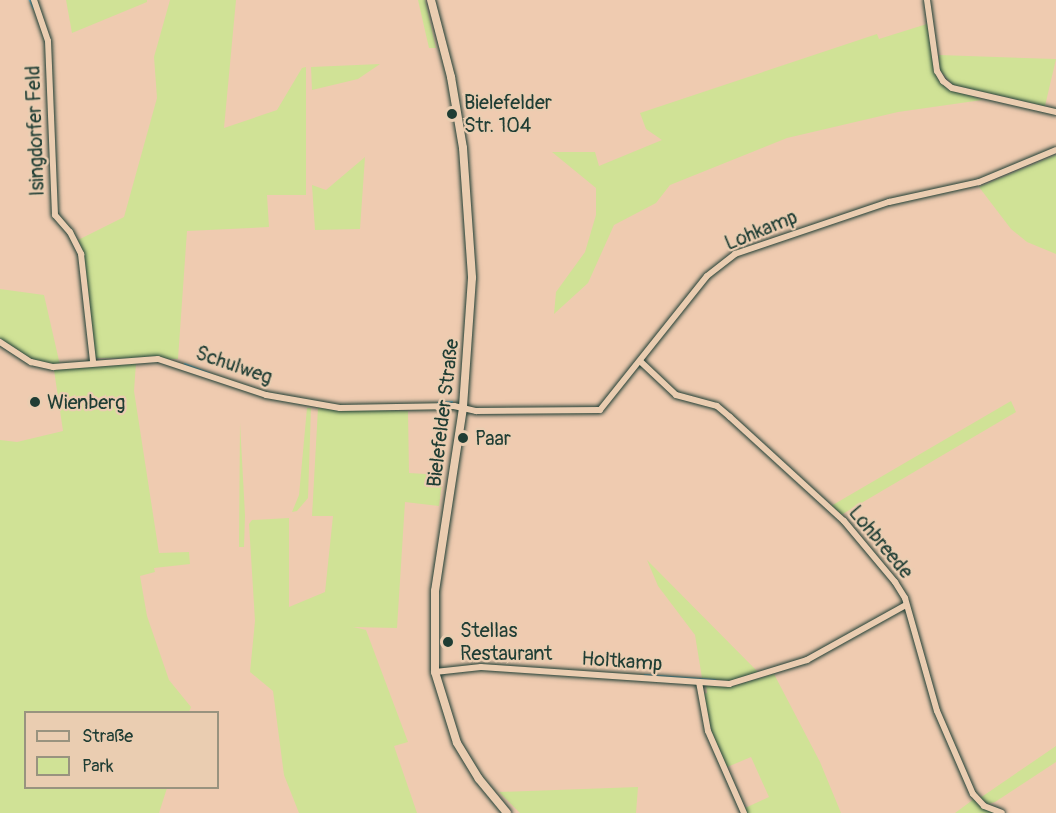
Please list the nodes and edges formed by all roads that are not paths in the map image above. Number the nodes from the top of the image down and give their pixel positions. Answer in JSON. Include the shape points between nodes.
{"nodes":[{"id":1,"x":34,"y":0,"type":"edge"},
{"id":2,"x":431,"y":0,"type":"edge"},
{"id":3,"x":927,"y":0,"type":"edge"},
{"id":4,"x":1056,"y":112,"type":"edge"},
{"id":5,"x":1056,"y":150,"type":"edge"},
{"id":6,"x":0,"y":342,"type":"edge"},
{"id":7,"x":93,"y":361,"type":"junction"},
{"id":8,"x":641,"y":362,"type":"junction"},
{"id":9,"x":463,"y":408,"type":"junction"},
{"id":10,"x":906,"y":605,"type":"junction"},
{"id":11,"x":435,"y":672,"type":"junction"},
{"id":12,"x":699,"y":682,"type":"junction"},
{"id":13,"x":507,"y":813,"type":"edge"},
{"id":14,"x":744,"y":813,"type":"edge"},
{"id":15,"x":1002,"y":813,"type":"edge"}],
"edges":[{"from":1,"to":7,"type":"street","name":"Isingdorfer Feld","via":[[48,41],[55,214],[81,254]]},
{"from":2,"to":9,"type":"main road","name":"Bielefelder Straße","via":[[454,95],[468,201],[471,289]]},
{"from":3,"to":4,"type":"street","via":[[937,71],[943,81],[952,88]]},
{"from":5,"to":8,"type":"street","name":"Lohkamp","via":[[979,182],[889,202],[735,255],[707,276]]},
{"from":6,"to":7,"type":"street","name":"Schulweg","via":[[43,365],[64,368]]},
{"from":7,"to":9,"type":"street","name":"Schulweg","via":[[158,359],[266,395],[340,408]]},
{"from":8,"to":9,"type":"street","name":"Lohkamp","via":[[600,410]]},
{"from":8,"to":10,"type":"street","name":"Lohbreede","via":[[676,395],[717,406],[835,513],[896,582]]},
{"from":9,"to":11,"type":"main road","name":"Bielefelder Straße","via":[[435,591]]},
{"from":10,"to":12,"type":"street","name":"Holtkamp","via":[[796,664],[729,684]]},
{"from":10,"to":15,"type":"street","name":"Lohbreede","via":[[937,711],[973,794],[984,806]]},
{"from":11,"to":12,"type":"street","name":"Holtkamp","via":[[481,667]]},
{"from":11,"to":13,"type":"main road","name":"Bielefelder Straße","via":[[457,743]]},
{"from":12,"to":14,"type":"street","via":[[708,731]]}]}
